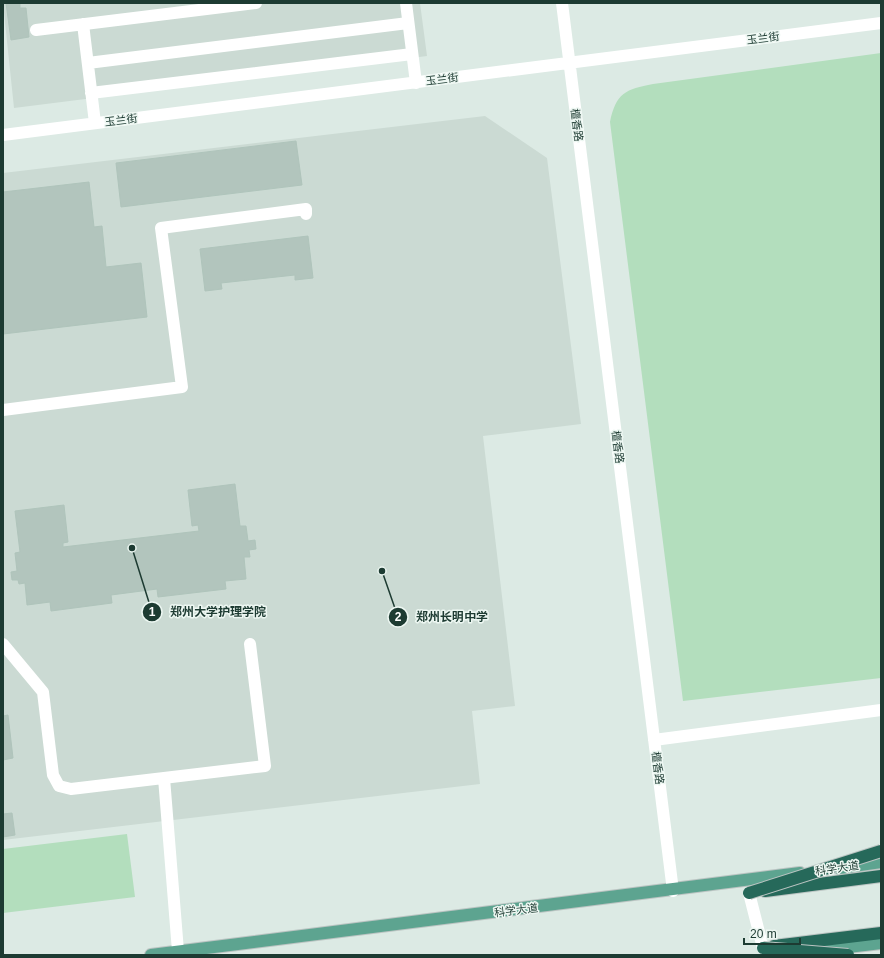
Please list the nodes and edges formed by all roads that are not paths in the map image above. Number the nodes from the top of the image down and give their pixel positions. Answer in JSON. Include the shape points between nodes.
{"nodes":[{"id":1,"x":256,"y":3,"type":"edge"},
{"id":2,"x":406,"y":3,"type":"edge"},
{"id":3,"x":562,"y":3,"type":"edge"},
{"id":4,"x":408,"y":23,"type":"junction"},
{"id":5,"x":881,"y":23,"type":"edge"},
{"id":6,"x":83,"y":24,"type":"junction"},
{"id":7,"x":36,"y":30,"type":"dead end"},
{"id":8,"x":412,"y":54,"type":"junction"},
{"id":9,"x":88,"y":63,"type":"junction"},
{"id":10,"x":570,"y":63,"type":"junction"},
{"id":11,"x":416,"y":83,"type":"junction"},
{"id":12,"x":91,"y":93,"type":"junction"},
{"id":13,"x":95,"y":123,"type":"junction"},
{"id":14,"x":3,"y":135,"type":"edge"},
{"id":15,"x":306,"y":214,"type":"dead end"},
{"id":16,"x":3,"y":410,"type":"edge"},
{"id":17,"x":3,"y":644,"type":"edge"},
{"id":18,"x":250,"y":644,"type":"dead end"},
{"id":19,"x":881,"y":710,"type":"edge"},
{"id":20,"x":654,"y":740,"type":"junction"},
{"id":21,"x":164,"y":778,"type":"junction"},
{"id":22,"x":881,"y":851,"type":"edge"},
{"id":23,"x":881,"y":862,"type":"edge"},
{"id":24,"x":881,"y":876,"type":"edge"},
{"id":25,"x":673,"y":891,"type":"junction"},
{"id":26,"x":749,"y":893,"type":"junction"},
{"id":27,"x":881,"y":932,"type":"edge"},
{"id":28,"x":881,"y":943,"type":"edge"},
{"id":29,"x":763,"y":948,"type":"junction"},
{"id":30,"x":178,"y":951,"type":"junction"},
{"id":31,"x":151,"y":955,"type":"edge"},
{"id":32,"x":780,"y":955,"type":"edge"},
{"id":33,"x":848,"y":955,"type":"edge"}],
"edges":[{"from":1,"to":6,"type":"street"},
{"from":2,"to":4,"type":"street"},
{"from":3,"to":10,"type":"street","name":"檀香路"},
{"from":4,"to":8,"type":"street"},
{"from":4,"to":9,"type":"street"},
{"from":5,"to":10,"type":"street","name":"玉兰街"},
{"from":6,"to":7,"type":"street"},
{"from":6,"to":9,"type":"street"},
{"from":8,"to":11,"type":"street"},
{"from":8,"to":12,"type":"street"},
{"from":9,"to":12,"type":"street"},
{"from":10,"to":11,"type":"street","name":"玉兰街"},
{"from":10,"to":20,"type":"street","name":"檀香路"},
{"from":11,"to":13,"type":"street","name":"玉兰街"},
{"from":12,"to":13,"type":"street"},
{"from":13,"to":14,"type":"street","name":"玉兰街"},
{"from":15,"to":16,"type":"street","via":[[306,209],[161,228],[182,387]]},
{"from":17,"to":21,"type":"street","via":[[43,692],[53,774],[59,786],[71,789]]},
{"from":18,"to":21,"type":"street","via":[[265,766]]},
{"from":19,"to":20,"type":"street"},
{"from":20,"to":25,"type":"street","name":"檀香路"},
{"from":21,"to":30,"type":"street"},
{"from":22,"to":26,"type":"highway","bridge":true},
{"from":23,"to":25,"type":"main road","name":"科学大道"},
{"from":24,"to":26,"type":"highway","bridge":true},
{"from":25,"to":30,"type":"main road","name":"科学大道"},
{"from":26,"to":29,"type":"street"},
{"from":27,"to":29,"type":"highway","bridge":true},
{"from":28,"to":32,"type":"main road"},
{"from":29,"to":33,"type":"highway","bridge":true},
{"from":30,"to":31,"type":"main road","name":"科学大道"}]}
